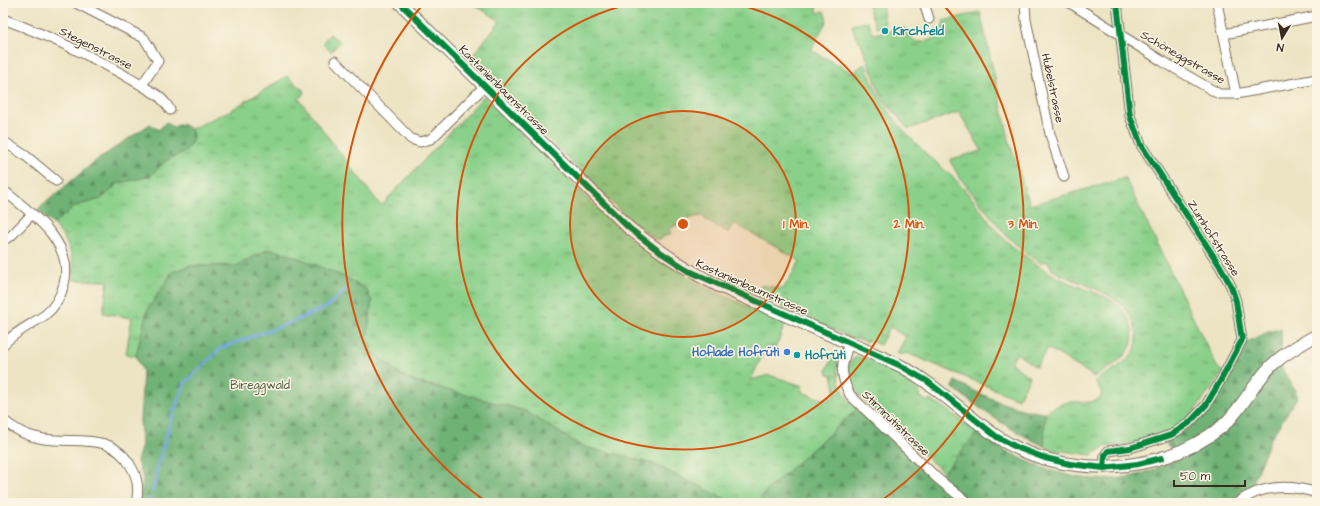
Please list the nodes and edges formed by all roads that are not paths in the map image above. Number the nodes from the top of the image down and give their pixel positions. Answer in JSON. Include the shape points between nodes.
{"nodes":[{"id":1,"x":76,"y":3,"type":"edge"},
{"id":2,"x":400,"y":3,"type":"edge"},
{"id":3,"x":924,"y":3,"type":"edge"},
{"id":4,"x":1025,"y":3,"type":"edge"},
{"id":5,"x":1070,"y":3,"type":"edge"},
{"id":6,"x":1117,"y":3,"type":"edge"},
{"id":7,"x":1217,"y":3,"type":"edge"},
{"id":8,"x":1317,"y":16,"type":"edge"},
{"id":9,"x":3,"y":19,"type":"edge"},
{"id":10,"x":929,"y":19,"type":"dead end"},
{"id":11,"x":1224,"y":34,"type":"junction"},
{"id":12,"x":1122,"y":36,"type":"junction"},
{"id":13,"x":335,"y":61,"type":"dead end"},
{"id":14,"x":1317,"y":79,"type":"edge"},
{"id":15,"x":142,"y":85,"type":"junction"},
{"id":16,"x":485,"y":86,"type":"junction"},
{"id":17,"x":1236,"y":94,"type":"junction"},
{"id":18,"x":170,"y":110,"type":"dead end"},
{"id":19,"x":3,"y":141,"type":"edge"},
{"id":20,"x":1064,"y":177,"type":"dead end"},
{"id":21,"x":56,"y":181,"type":"dead end"},
{"id":22,"x":3,"y":190,"type":"edge"},
{"id":23,"x":32,"y":214,"type":"junction"},
{"id":24,"x":3,"y":240,"type":"edge"},
{"id":25,"x":1317,"y":335,"type":"edge"},
{"id":26,"x":850,"y":343,"type":"junction"},
{"id":27,"x":3,"y":345,"type":"edge"},
{"id":28,"x":3,"y":420,"type":"edge"},
{"id":29,"x":1104,"y":468,"type":"junction"},
{"id":30,"x":1317,"y":493,"type":"edge"},
{"id":31,"x":136,"y":503,"type":"edge"},
{"id":32,"x":968,"y":503,"type":"edge"},
{"id":33,"x":1237,"y":503,"type":"edge"}],
"edges":[{"from":1,"to":15,"type":"street","via":[[144,38],[158,61]]},
{"from":2,"to":16,"type":"street","name":"Kastanienbaumstrasse"},
{"from":3,"to":10,"type":"street"},
{"from":4,"to":20,"type":"street","name":"Hubelstrasse","via":[[1026,20],[1050,134]]},
{"from":5,"to":12,"type":"street","name":"Schöneggstrasse"},
{"from":6,"to":12,"type":"street","name":"Zumhofstrasse"},
{"from":7,"to":11,"type":"street"},
{"from":8,"to":11,"type":"street"},
{"from":9,"to":15,"type":"street","name":"Stegenstrasse","via":[[96,59]]},
{"from":11,"to":17,"type":"street"},
{"from":12,"to":17,"type":"street","name":"Schöneggstrasse","via":[[1213,92]]},
{"from":12,"to":29,"type":"street","name":"Zumhofstrasse","via":[[1132,123],[1141,145],[1231,286],[1242,340],[1206,405],[1189,423],[1171,435],[1152,442],[1108,451],[1104,455]]},
{"from":13,"to":16,"type":"street","via":[[411,139],[420,142],[431,139]]},
{"from":14,"to":17,"type":"street","name":"Schöneggstrasse"},
{"from":15,"to":18,"type":"street","name":"Stegenstrasse","via":[[159,96]]},
{"from":16,"to":26,"type":"street","name":"Kastanienbaumstrasse","via":[[629,228],[660,252],[717,285]]},
{"from":19,"to":21,"type":"street"},
{"from":22,"to":23,"type":"street"},
{"from":23,"to":24,"type":"street","via":[[11,236]]},
{"from":23,"to":27,"type":"street","via":[[49,231],[63,252],[65,280],[57,301],[45,314]]},
{"from":25,"to":29,"type":"street","name":"Kastanienbaumstrasse","via":[[1272,365],[1222,426],[1205,440],[1162,458]]},
{"from":26,"to":29,"type":"street","name":"Kastanienbaumstrasse","via":[[916,374],[997,437],[1018,448],[1070,464]]},
{"from":26,"to":32,"type":"street","name":"Stirnrütistrasse","via":[[842,360],[841,370],[850,395],[938,479]]},
{"from":28,"to":31,"type":"street","via":[[19,432],[44,440],[102,442],[116,449],[128,460],[134,472],[138,486]]},
{"from":30,"to":33,"type":"street","via":[[1278,487],[1251,495]]}]}
